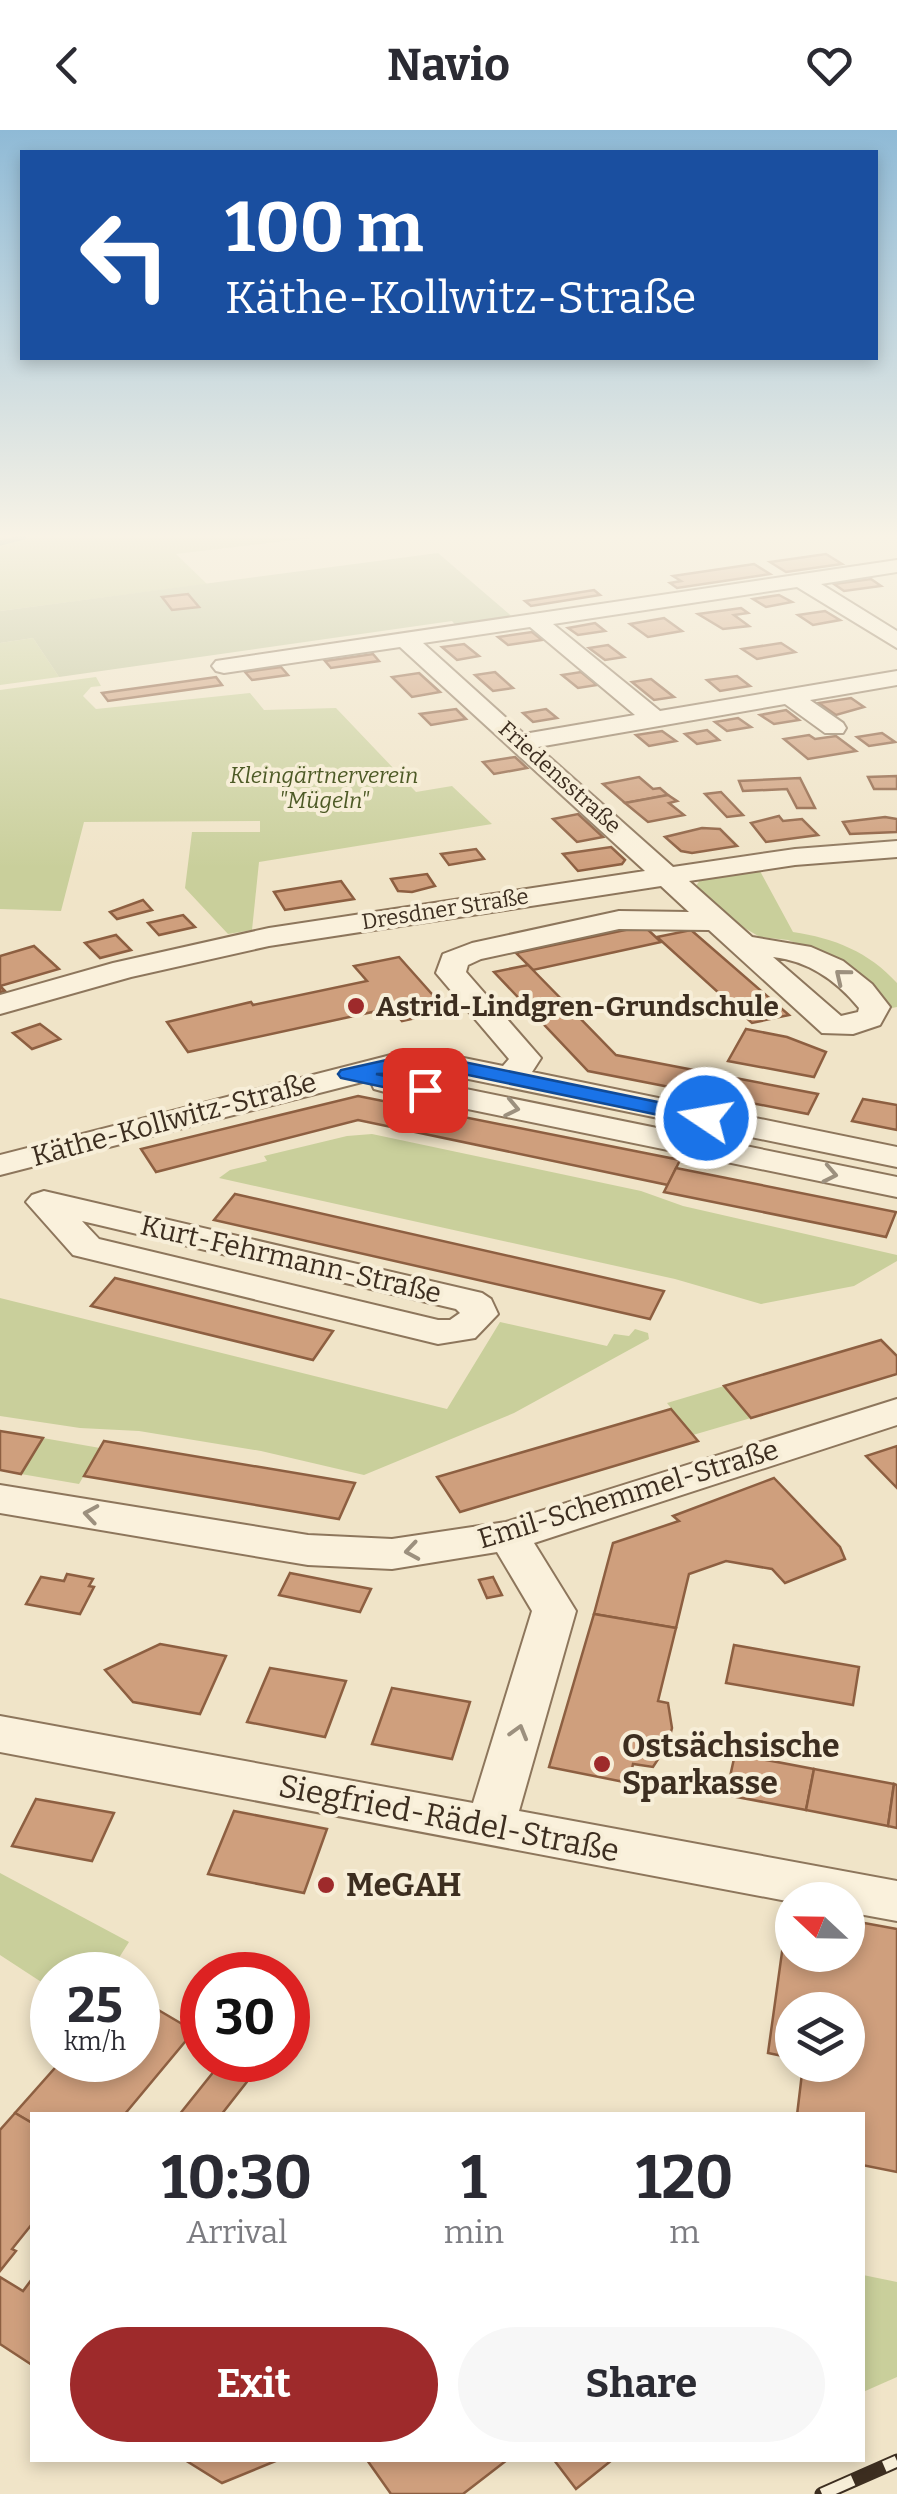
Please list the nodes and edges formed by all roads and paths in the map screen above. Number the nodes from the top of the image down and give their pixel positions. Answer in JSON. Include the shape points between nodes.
{"nodes":[{"id":1,"x":355,"y":647,"type":"edge"},
{"id":2,"x":414,"y":647,"type":"edge"},
{"id":3,"x":568,"y":647,"type":"edge"},
{"id":4,"x":224,"y":666,"type":"dead end"},
{"id":5,"x":897,"y":678,"type":"edge"},
{"id":6,"x":790,"y":697,"type":"junction"},
{"id":7,"x":656,"y":720,"type":"junction"},
{"id":8,"x":834,"y":728,"type":"dead end"},
{"id":9,"x":521,"y":742,"type":"junction"},
{"id":10,"x":897,"y":849,"type":"edge"},
{"id":11,"x":668,"y":875,"type":"junction"},
{"id":12,"x":716,"y":921,"type":"junction"},
{"id":13,"x":744,"y":946,"type":"junction"},
{"id":14,"x":0,"y":1004,"type":"edge"},
{"id":15,"x":348,"y":1074,"type":"junction"},
{"id":16,"x":512,"y":1078,"type":"junction"},
{"id":17,"x":897,"y":1157,"type":"edge"},
{"id":18,"x":5,"y":1163,"type":"edge"},
{"id":19,"x":897,"y":1187,"type":"edge"},
{"id":20,"x":44,"y":1202,"type":"junction"},
{"id":21,"x":897,"y":1412,"type":"edge"},
{"id":22,"x":0,"y":1499,"type":"edge"},
{"id":23,"x":509,"y":1536,"type":"junction"},
{"id":24,"x":0,"y":1734,"type":"edge"},
{"id":25,"x":491,"y":1826,"type":"junction"},
{"id":26,"x":897,"y":1901,"type":"edge"}],
"edges":[{"from":1,"to":4,"type":"street"},
{"from":2,"to":9,"type":"street","name":"Friedensstraße"},
{"from":3,"to":7,"type":"street"},
{"from":5,"to":6,"type":"street"},
{"from":6,"to":7,"type":"street"},
{"from":6,"to":8,"type":"street"},
{"from":7,"to":9,"type":"street"},
{"from":9,"to":11,"type":"street","name":"Friedensstraße"},
{"from":10,"to":11,"type":"street","name":"Dresdner Straße"},
{"from":11,"to":12,"type":"street","name":"Friedensstraße"},
{"from":11,"to":14,"type":"street","name":"Dresdner Straße","via":[[269,937]]},
{"from":12,"to":13,"type":"street","name":"Friedensstraße"},
{"from":12,"to":16,"type":"street","via":[[619,920],[454,960],[452,973],[525,1058]]},
{"from":13,"to":13,"type":"street","name":"Friedensstraße","one_way":true,"via":[[833,1026],[862,1024],[875,1007],[816,955]]},
{"from":15,"to":16,"type":"street","name":"Käthe-Kollwitz-Straße","via":[[391,1065],[454,1066]]},
{"from":15,"to":18,"type":"street","name":"Käthe-Kollwitz-Straße"},
{"from":15,"to":19,"type":"street","name":"Käthe-Kollwitz-Straße","one_way":true},
{"from":16,"to":17,"type":"street","name":"Käthe-Kollwitz-Straße"},
{"from":18,"to":20,"type":"street","name":"Kurt-Fehrmann-Straße"},
{"from":20,"to":20,"type":"street","name":"Kurt-Fehrmann-Straße","via":[[86,1247],[438,1332],[470,1327],[479,1314],[470,1301]]},
{"from":21,"to":23,"type":"street","name":"Emil-Schemmel-Straße"},
{"from":23,"to":22,"type":"street","name":"Emil-Schemmel-Straße","one_way":true,"via":[[392,1554],[308,1550]]},
{"from":25,"to":23,"type":"street","one_way":true,"via":[[554,1610]]},
{"from":24,"to":25,"type":"street","name":"Siegfried-Rädel-Straße"},
{"from":25,"to":26,"type":"street","name":"Siegfried-Rädel-Straße"}]}
